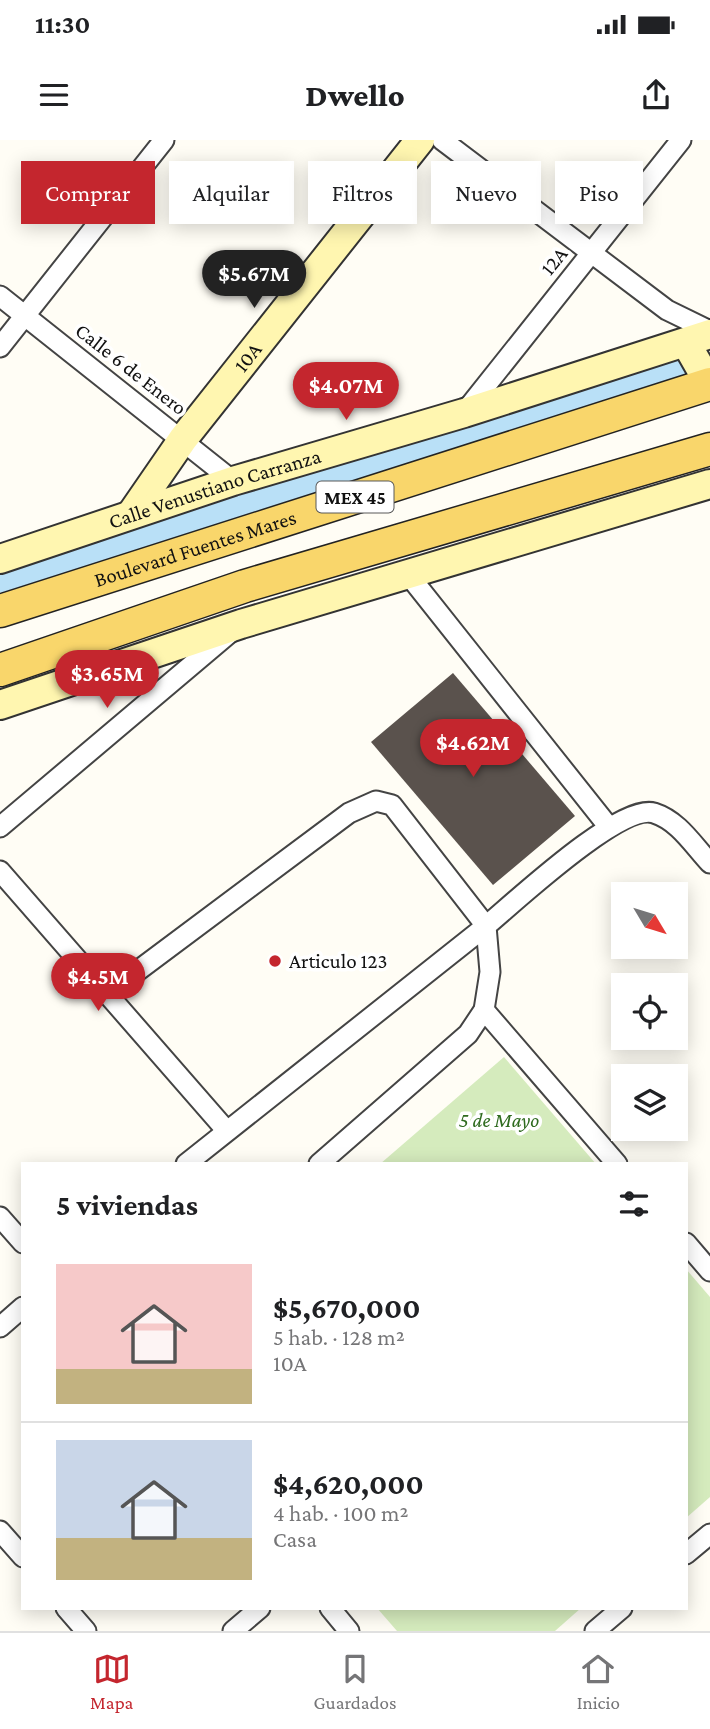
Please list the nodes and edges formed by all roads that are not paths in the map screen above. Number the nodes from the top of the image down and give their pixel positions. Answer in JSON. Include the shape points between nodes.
{"nodes":[{"id":1,"x":164,"y":140,"type":"edge"},
{"id":2,"x":420,"y":140,"type":"edge"},
{"id":3,"x":442,"y":140,"type":"edge"},
{"id":4,"x":681,"y":140,"type":"edge"},
{"id":5,"x":589,"y":253,"type":"junction"},
{"id":6,"x":0,"y":296,"type":"edge"},
{"id":7,"x":667,"y":310,"type":"junction"},
{"id":8,"x":24,"y":315,"type":"junction"},
{"id":9,"x":702,"y":336,"type":"edge"},
{"id":10,"x":0,"y":347,"type":"edge"},
{"id":11,"x":710,"y":384,"type":"edge"},
{"id":12,"x":464,"y":413,"type":"junction"},
{"id":13,"x":183,"y":439,"type":"junction"},
{"id":14,"x":710,"y":449,"type":"edge"},
{"id":15,"x":233,"y":481,"type":"junction"},
{"id":16,"x":710,"y":484,"type":"edge"},
{"id":17,"x":131,"y":513,"type":"junction"},
{"id":18,"x":0,"y":559,"type":"edge"},
{"id":19,"x":407,"y":573,"type":"junction"},
{"id":20,"x":0,"y":611,"type":"edge"},
{"id":21,"x":241,"y":624,"type":"junction"},
{"id":22,"x":0,"y":670,"type":"edge"},
{"id":23,"x":0,"y":705,"type":"edge"},
{"id":24,"x":608,"y":826,"type":"junction"},
{"id":25,"x":0,"y":827,"type":"edge"},
{"id":26,"x":710,"y":863,"type":"edge"},
{"id":27,"x":0,"y":871,"type":"edge"},
{"id":28,"x":486,"y":926,"type":"junction"},
{"id":29,"x":108,"y":993,"type":"junction"},
{"id":30,"x":484,"y":1010,"type":"junction"},
{"id":31,"x":226,"y":1129,"type":"junction"},
{"id":32,"x":188,"y":1162,"type":"edge"},
{"id":33,"x":321,"y":1162,"type":"edge"},
{"id":34,"x":615,"y":1162,"type":"edge"},
{"id":35,"x":0,"y":1217,"type":"edge"},
{"id":36,"x":21,"y":1241,"type":"edge"},
{"id":37,"x":688,"y":1245,"type":"edge"},
{"id":38,"x":710,"y":1271,"type":"edge"},
{"id":39,"x":21,"y":1309,"type":"edge"},
{"id":40,"x":0,"y":1327,"type":"edge"},
{"id":41,"x":0,"y":1531,"type":"edge"},
{"id":42,"x":710,"y":1534,"type":"edge"},
{"id":43,"x":688,"y":1552,"type":"edge"},
{"id":44,"x":21,"y":1556,"type":"edge"},
{"id":45,"x":68,"y":1610,"type":"edge"},
{"id":46,"x":258,"y":1610,"type":"edge"},
{"id":47,"x":332,"y":1610,"type":"edge"},
{"id":48,"x":620,"y":1610,"type":"edge"},
{"id":49,"x":86,"y":1631,"type":"edge"},
{"id":50,"x":233,"y":1631,"type":"edge"},
{"id":51,"x":349,"y":1631,"type":"edge"},
{"id":52,"x":595,"y":1631,"type":"edge"}],
"edges":[{"from":1,"to":8,"type":"street"},
{"from":2,"to":13,"type":"street","name":"10A"},
{"from":3,"to":5,"type":"street"},
{"from":4,"to":5,"type":"street","name":"12A"},
{"from":5,"to":7,"type":"street"},
{"from":5,"to":12,"type":"street","name":"12A"},
{"from":6,"to":8,"type":"street","name":"Calle 6 de Enero"},
{"from":7,"to":9,"type":"street"},
{"from":7,"to":9,"type":"street"},
{"from":8,"to":10,"type":"street"},
{"from":8,"to":13,"type":"street","name":"Calle 6 de Enero"},
{"from":9,"to":11,"type":"street"},
{"from":9,"to":12,"type":"street","name":"Calle Venustiano Carranza"},
{"from":11,"to":20,"type":"main road","name":"Boulevard Fuentes Mares","number":"MEX 45"},
{"from":12,"to":15,"type":"street","name":"Calle Venustiano Carranza"},
{"from":13,"to":15,"type":"street","name":"Calle 6 de Enero"},
{"from":13,"to":17,"type":"street","name":"10A"},
{"from":14,"to":22,"type":"main road","number":"MEX 45","via":[[257,582]]},
{"from":15,"to":17,"type":"street","name":"Calle Venustiano Carranza"},
{"from":16,"to":19,"type":"street"},
{"from":17,"to":18,"type":"street","name":"Calle Venustiano Carranza"},
{"from":19,"to":21,"type":"street"},
{"from":19,"to":24,"type":"street"},
{"from":21,"to":23,"type":"street"},
{"from":21,"to":25,"type":"street"},
{"from":24,"to":26,"type":"street","via":[[642,811],[657,814],[678,826]]},
{"from":24,"to":28,"type":"street"},
{"from":27,"to":29,"type":"street"},
{"from":28,"to":29,"type":"street","via":[[392,805],[376,801],[349,813]]},
{"from":28,"to":30,"type":"street","via":[[490,972]]},
{"from":28,"to":31,"type":"street"},
{"from":29,"to":31,"type":"street"},
{"from":30,"to":33,"type":"street","via":[[468,1034]]},
{"from":30,"to":34,"type":"street"},
{"from":31,"to":32,"type":"street"},
{"from":35,"to":36,"type":"street"},
{"from":37,"to":38,"type":"street"},
{"from":39,"to":40,"type":"street"},
{"from":41,"to":44,"type":"street"},
{"from":42,"to":43,"type":"street"},
{"from":45,"to":49,"type":"street"},
{"from":46,"to":50,"type":"street"},
{"from":47,"to":51,"type":"street"},
{"from":48,"to":52,"type":"street"}]}
